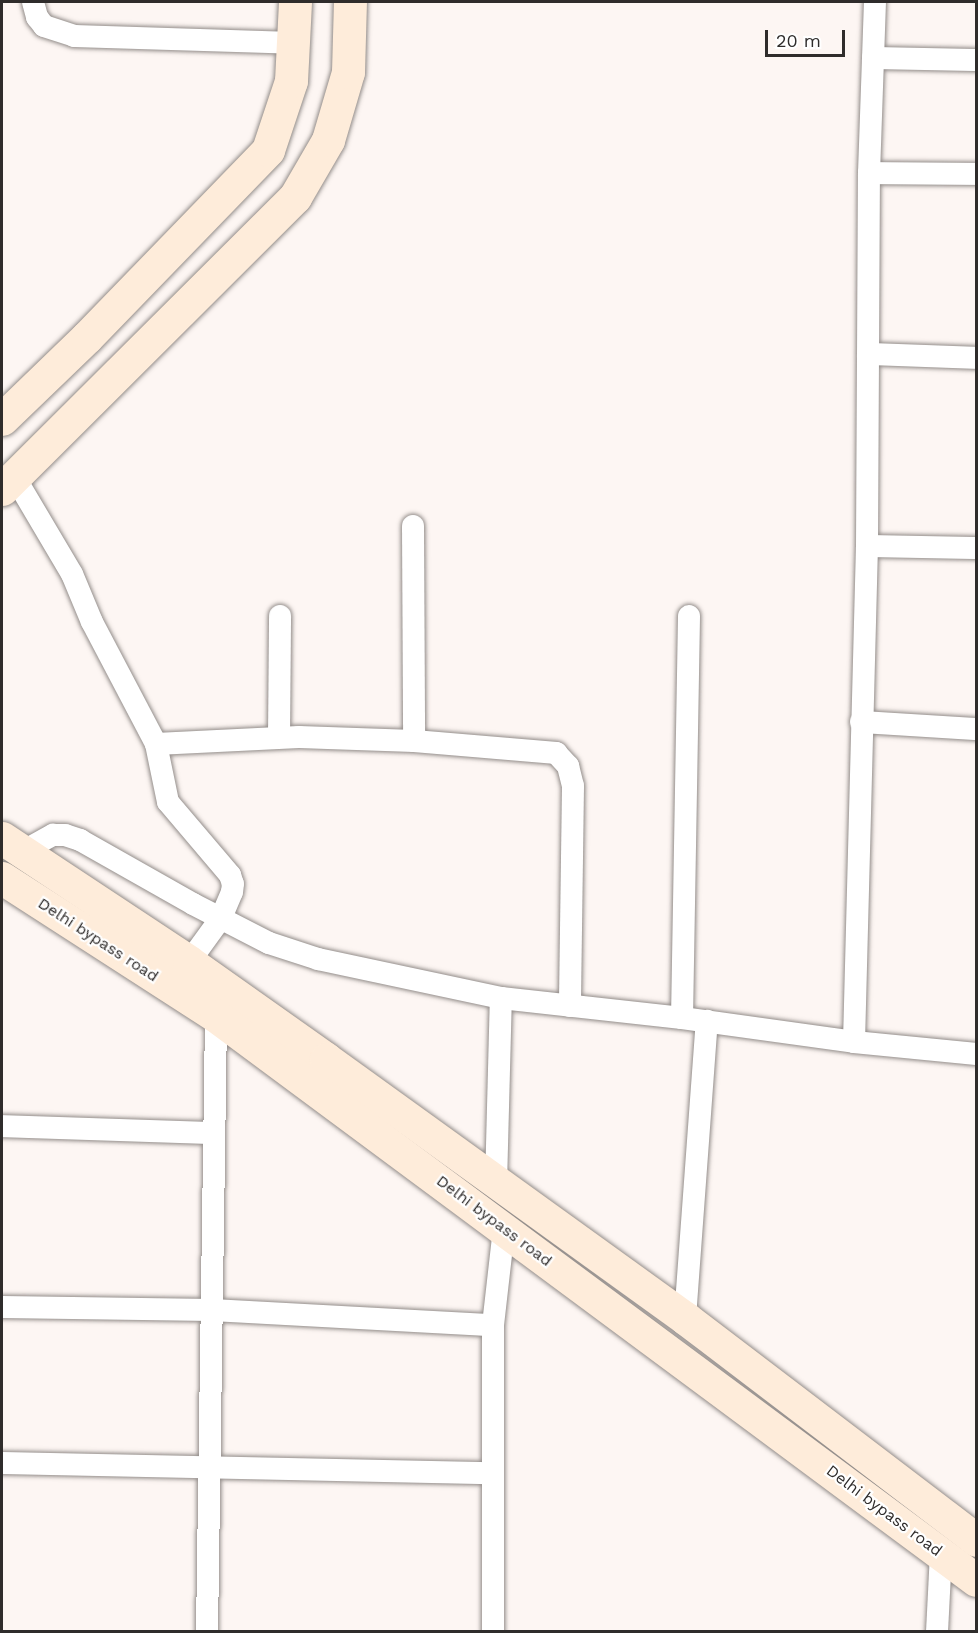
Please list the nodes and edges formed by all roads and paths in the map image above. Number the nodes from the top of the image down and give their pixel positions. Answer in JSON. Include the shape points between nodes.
{"nodes":[{"id":1,"x":33,"y":2,"type":"edge"},
{"id":2,"x":295,"y":2,"type":"edge"},
{"id":3,"x":350,"y":2,"type":"edge"},
{"id":4,"x":875,"y":2,"type":"edge"},
{"id":5,"x":293,"y":43,"type":"junction"},
{"id":6,"x":873,"y":58,"type":"junction"},
{"id":7,"x":976,"y":60,"type":"edge"},
{"id":8,"x":869,"y":173,"type":"junction"},
{"id":9,"x":976,"y":174,"type":"edge"},
{"id":10,"x":868,"y":354,"type":"junction"},
{"id":11,"x":976,"y":358,"type":"edge"},
{"id":12,"x":2,"y":419,"type":"edge"},
{"id":13,"x":8,"y":482,"type":"edge"},
{"id":14,"x":413,"y":526,"type":"dead end"},
{"id":15,"x":867,"y":546,"type":"junction"},
{"id":16,"x":976,"y":548,"type":"edge"},
{"id":17,"x":280,"y":616,"type":"dead end"},
{"id":18,"x":689,"y":616,"type":"dead end"},
{"id":19,"x":861,"y":722,"type":"junction"},
{"id":20,"x":976,"y":729,"type":"edge"},
{"id":21,"x":279,"y":737,"type":"junction"},
{"id":22,"x":414,"y":741,"type":"junction"},
{"id":23,"x":156,"y":744,"type":"junction"},
{"id":24,"x":8,"y":856,"type":"edge"},
{"id":25,"x":221,"y":918,"type":"junction"},
{"id":26,"x":189,"y":962,"type":"junction"},
{"id":27,"x":501,"y":998,"type":"junction"},
{"id":28,"x":570,"y":1006,"type":"junction"},
{"id":29,"x":216,"y":1016,"type":"junction"},
{"id":30,"x":682,"y":1018,"type":"junction"},
{"id":31,"x":707,"y":1021,"type":"junction"},
{"id":32,"x":854,"y":1042,"type":"junction"},
{"id":33,"x":976,"y":1054,"type":"edge"},
{"id":34,"x":2,"y":1126,"type":"edge"},
{"id":35,"x":214,"y":1133,"type":"junction"},
{"id":36,"x":496,"y":1184,"type":"junction"},
{"id":37,"x":504,"y":1229,"type":"junction"},
{"id":38,"x":2,"y":1307,"type":"edge"},
{"id":39,"x":212,"y":1310,"type":"junction"},
{"id":40,"x":685,"y":1318,"type":"junction"},
{"id":41,"x":493,"y":1325,"type":"junction"},
{"id":42,"x":2,"y":1464,"type":"edge"},
{"id":43,"x":210,"y":1466,"type":"junction"},
{"id":44,"x":492,"y":1473,"type":"junction"},
{"id":45,"x":976,"y":1540,"type":"edge"},
{"id":46,"x":941,"y":1553,"type":"junction"},
{"id":47,"x":976,"y":1580,"type":"edge"},
{"id":48,"x":494,"y":1631,"type":"edge"},
{"id":49,"x":207,"y":1632,"type":"edge"},
{"id":50,"x":937,"y":1632,"type":"edge"}],
"edges":[{"from":1,"to":5,"type":"street","via":[[44,26],[74,36]]},
{"from":2,"to":5,"type":"main road"},
{"from":3,"to":13,"type":"main road","via":[[348,72],[328,140],[295,197]]},
{"from":4,"to":6,"type":"street"},
{"from":5,"to":12,"type":"main road","via":[[291,81],[268,150]]},
{"from":6,"to":7,"type":"street"},
{"from":6,"to":8,"type":"street"},
{"from":8,"to":9,"type":"street"},
{"from":8,"to":10,"type":"street"},
{"from":10,"to":11,"type":"street"},
{"from":10,"to":15,"type":"street"},
{"from":13,"to":23,"type":"street","via":[[72,574],[92,622]]},
{"from":14,"to":22,"type":"street"},
{"from":15,"to":16,"type":"street"},
{"from":15,"to":19,"type":"street"},
{"from":17,"to":21,"type":"street"},
{"from":18,"to":30,"type":"street"},
{"from":19,"to":20,"type":"street"},
{"from":19,"to":32,"type":"street"},
{"from":21,"to":22,"type":"street"},
{"from":21,"to":23,"type":"street"},
{"from":22,"to":28,"type":"street","via":[[556,753],[568,766],[573,786]]},
{"from":23,"to":25,"type":"street","via":[[168,802],[230,875],[232,892]]},
{"from":24,"to":25,"type":"street","via":[[52,835],[65,835]]},
{"from":24,"to":26,"type":"main road","name":"Delhi bypass road"},
{"from":24,"to":29,"type":"main road","name":"Delhi bypass road"},
{"from":25,"to":26,"type":"street"},
{"from":25,"to":27,"type":"street","via":[[269,943],[318,959]]},
{"from":26,"to":36,"type":"main road","name":"Delhi bypass road"},
{"from":27,"to":28,"type":"street"},
{"from":27,"to":36,"type":"street"},
{"from":28,"to":30,"type":"street"},
{"from":29,"to":35,"type":"street"},
{"from":29,"to":37,"type":"main road","name":"Delhi bypass road"},
{"from":30,"to":31,"type":"street"},
{"from":31,"to":32,"type":"street"},
{"from":31,"to":40,"type":"street"},
{"from":32,"to":33,"type":"street"},
{"from":34,"to":35,"type":"street"},
{"from":35,"to":39,"type":"street"},
{"from":36,"to":40,"type":"main road","name":"Delhi bypass road"},
{"from":37,"to":41,"type":"street"},
{"from":37,"to":46,"type":"main road","name":"Delhi bypass road"},
{"from":38,"to":39,"type":"street"},
{"from":39,"to":41,"type":"street"},
{"from":39,"to":43,"type":"street"},
{"from":40,"to":45,"type":"main road","name":"Delhi bypass road"},
{"from":41,"to":44,"type":"street"},
{"from":42,"to":43,"type":"street"},
{"from":43,"to":44,"type":"street"},
{"from":43,"to":49,"type":"street"},
{"from":44,"to":48,"type":"street"},
{"from":46,"to":47,"type":"main road","name":"Delhi bypass road"},
{"from":46,"to":50,"type":"street"}]}
